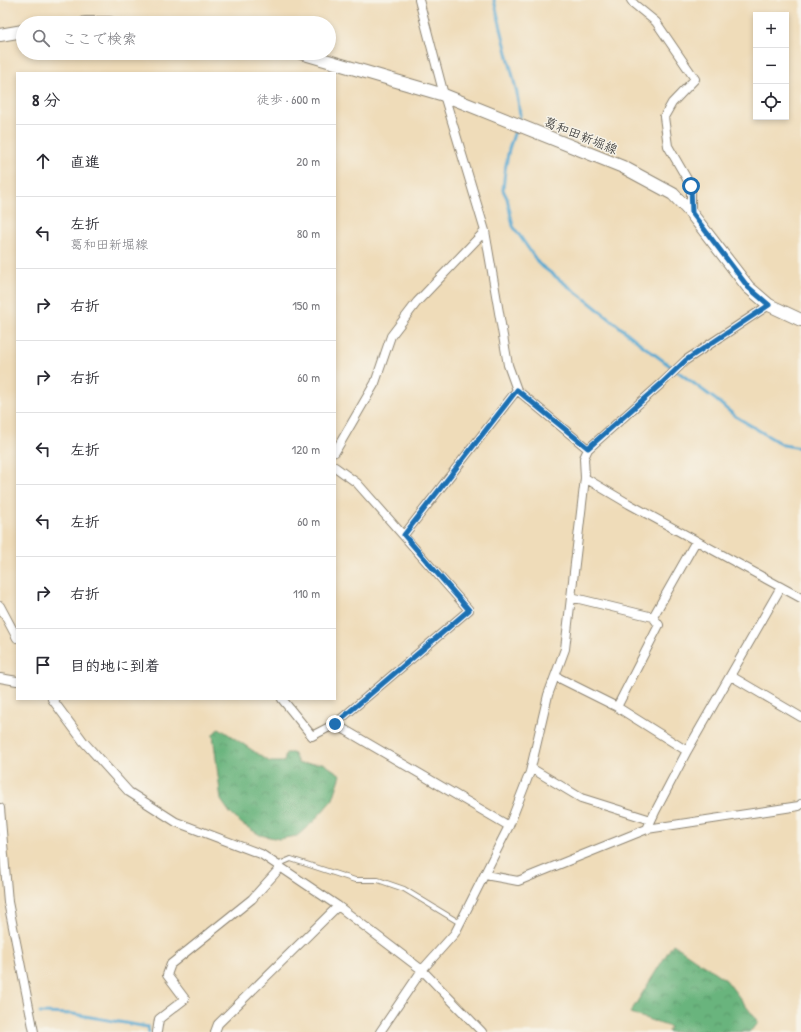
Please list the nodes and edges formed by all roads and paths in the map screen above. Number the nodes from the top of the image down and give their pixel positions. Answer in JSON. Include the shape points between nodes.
{"nodes":[{"id":1,"x":419,"y":0,"type":"edge"},
{"id":2,"x":631,"y":0,"type":"edge"},
{"id":3,"x":16,"y":32,"type":"edge"},
{"id":4,"x":0,"y":35,"type":"edge"},
{"id":5,"x":325,"y":60,"type":"edge"},
{"id":6,"x":444,"y":95,"type":"junction"},
{"id":7,"x":692,"y":213,"type":"junction"},
{"id":8,"x":485,"y":231,"type":"junction"},
{"id":9,"x":769,"y":305,"type":"junction"},
{"id":10,"x":801,"y":320,"type":"edge"},
{"id":11,"x":517,"y":390,"type":"junction"},
{"id":12,"x":588,"y":448,"type":"junction"},
{"id":13,"x":336,"y":450,"type":"edge"},
{"id":14,"x":336,"y":468,"type":"edge"},
{"id":15,"x":585,"y":478,"type":"junction"},
{"id":16,"x":404,"y":535,"type":"junction"},
{"id":17,"x":696,"y":541,"type":"junction"},
{"id":18,"x":781,"y":587,"type":"junction"},
{"id":19,"x":571,"y":597,"type":"junction"},
{"id":20,"x":801,"y":598,"type":"edge"},
{"id":21,"x":0,"y":606,"type":"edge"},
{"id":22,"x":653,"y":617,"type":"junction"},
{"id":23,"x":16,"y":636,"type":"edge"},
{"id":24,"x":555,"y":676,"type":"junction"},
{"id":25,"x":731,"y":676,"type":"junction"},
{"id":26,"x":0,"y":678,"type":"edge"},
{"id":27,"x":16,"y":681,"type":"edge"},
{"id":28,"x":53,"y":700,"type":"edge"},
{"id":29,"x":283,"y":700,"type":"edge"},
{"id":30,"x":617,"y":707,"type":"junction"},
{"id":31,"x":801,"y":717,"type":"edge"},
{"id":32,"x":335,"y":724,"type":"junction"},
{"id":33,"x":687,"y":751,"type":"junction"},
{"id":34,"x":531,"y":768,"type":"junction"},
{"id":35,"x":800,"y":806,"type":"edge"},
{"id":36,"x":0,"y":808,"type":"edge"},
{"id":37,"x":651,"y":820,"type":"junction"},
{"id":38,"x":510,"y":826,"type":"junction"},
{"id":39,"x":647,"y":829,"type":"junction"},
{"id":40,"x":279,"y":866,"type":"junction"},
{"id":41,"x":485,"y":875,"type":"junction"},
{"id":42,"x":338,"y":906,"type":"junction"},
{"id":43,"x":460,"y":923,"type":"junction"},
{"id":44,"x":422,"y":970,"type":"junction"},
{"id":45,"x":34,"y":1032,"type":"edge"},
{"id":46,"x":157,"y":1032,"type":"edge"},
{"id":47,"x":214,"y":1032,"type":"edge"},
{"id":48,"x":380,"y":1032,"type":"edge"},
{"id":49,"x":482,"y":1032,"type":"edge"}],
"edges":[{"from":1,"to":6,"type":"street"},
{"from":2,"to":7,"type":"street","via":[[656,22],[695,79],[672,103],[664,117],[668,146],[691,186]]},
{"from":3,"to":4,"type":"main road"},
{"from":5,"to":6,"type":"main road","name":"葛和田新堀線"},
{"from":6,"to":7,"type":"main road","name":"葛和田新堀線","via":[[623,167],[673,194]]},
{"from":6,"to":8,"type":"street"},
{"from":7,"to":9,"type":"main road","name":"葛和田新堀線","via":[[748,287]]},
{"from":8,"to":11,"type":"street","via":[[508,365]]},
{"from":8,"to":13,"type":"street","via":[[417,302],[390,336],[375,383]]},
{"from":9,"to":10,"type":"main road","name":"葛和田新堀線"},
{"from":9,"to":12,"type":"street","via":[[686,360]]},
{"from":11,"to":12,"type":"street"},
{"from":11,"to":16,"type":"street"},
{"from":12,"to":15,"type":"street","via":[[584,458]]},
{"from":14,"to":16,"type":"street","via":[[356,483]]},
{"from":15,"to":17,"type":"street"},
{"from":15,"to":19,"type":"street"},
{"from":16,"to":32,"type":"street","via":[[469,610]]},
{"from":17,"to":18,"type":"street"},
{"from":17,"to":22,"type":"street"},
{"from":18,"to":20,"type":"street"},
{"from":18,"to":25,"type":"street"},
{"from":19,"to":22,"type":"street"},
{"from":19,"to":24,"type":"street","via":[[565,649]]},
{"from":21,"to":23,"type":"street"},
{"from":22,"to":30,"type":"street","via":[[659,625]]},
{"from":24,"to":30,"type":"street"},
{"from":24,"to":34,"type":"street","via":[[548,694]]},
{"from":25,"to":31,"type":"street"},
{"from":25,"to":33,"type":"street"},
{"from":26,"to":27,"type":"street"},
{"from":28,"to":40,"type":"street","via":[[83,741],[129,792],[176,822],[261,854]]},
{"from":29,"to":32,"type":"street","via":[[312,736]]},
{"from":30,"to":33,"type":"street"},
{"from":32,"to":38,"type":"street"},
{"from":33,"to":37,"type":"street"},
{"from":34,"to":37,"type":"street","via":[[581,798]]},
{"from":34,"to":38,"type":"street"},
{"from":35,"to":39,"type":"street"},
{"from":36,"to":45,"type":"street","via":[[8,902]]},
{"from":37,"to":39,"type":"street"},
{"from":38,"to":41,"type":"street"},
{"from":39,"to":41,"type":"street","via":[[518,881]]},
{"from":40,"to":42,"type":"street"},
{"from":40,"to":43,"type":"lane","via":[[291,859],[355,880],[378,880],[404,889]]},
{"from":40,"to":46,"type":"street","via":[[252,899],[171,964],[167,975],[184,999],[159,1019]]},
{"from":41,"to":43,"type":"street"},
{"from":42,"to":44,"type":"street"},
{"from":42,"to":47,"type":"street","via":[[218,1024]]},
{"from":43,"to":44,"type":"street","via":[[455,933]]},
{"from":44,"to":48,"type":"street"},
{"from":44,"to":49,"type":"street"}]}
